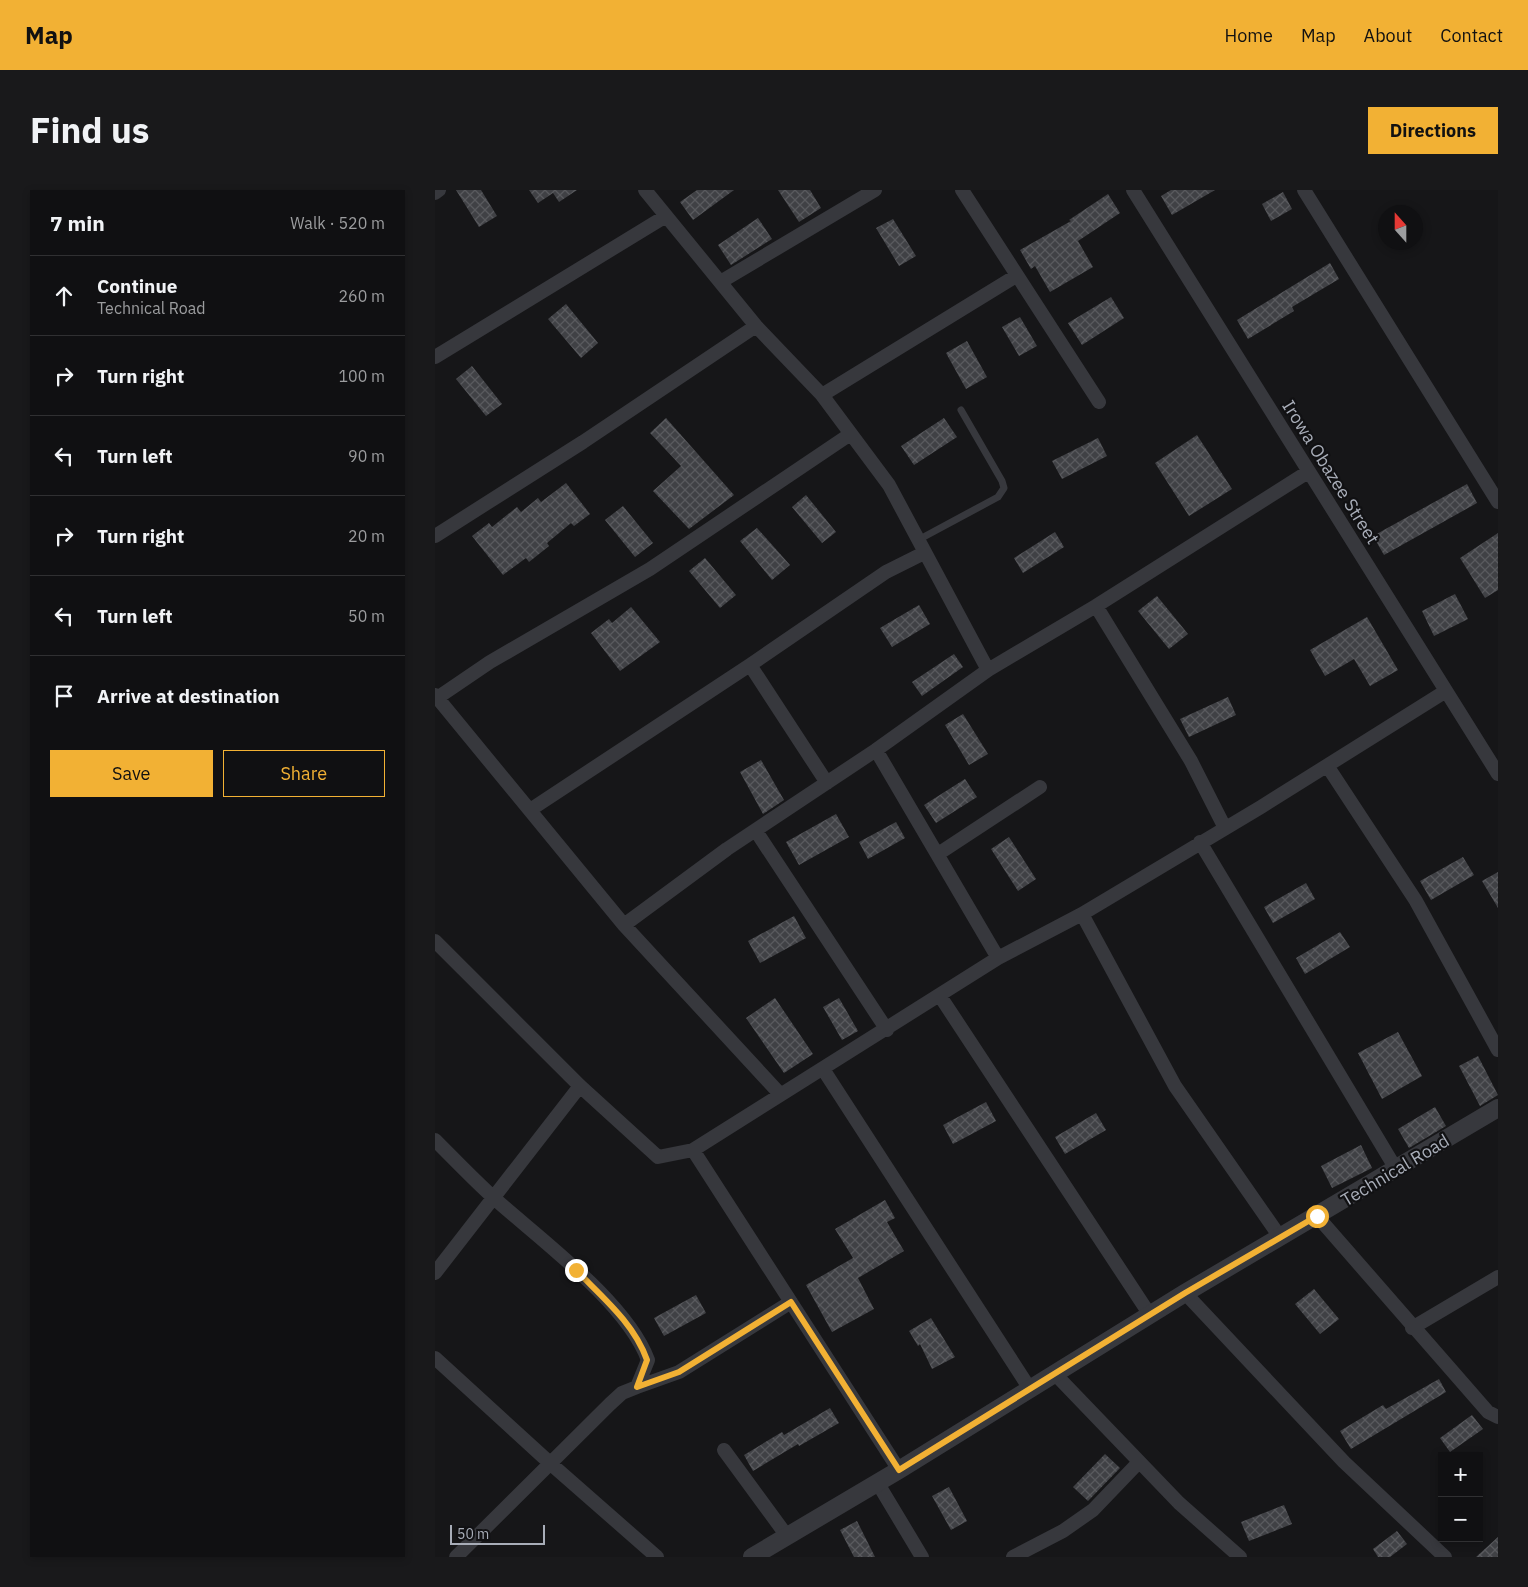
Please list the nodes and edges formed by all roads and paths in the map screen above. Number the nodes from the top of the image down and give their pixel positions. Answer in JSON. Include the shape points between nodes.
{"nodes":[{"id":1,"x":439,"y":190,"type":"edge"},
{"id":2,"x":645,"y":190,"type":"edge"},
{"id":3,"x":875,"y":190,"type":"edge"},
{"id":4,"x":962,"y":190,"type":"edge"},
{"id":5,"x":1133,"y":190,"type":"edge"},
{"id":6,"x":1304,"y":190,"type":"edge"},
{"id":7,"x":435,"y":193,"type":"edge"},
{"id":8,"x":667,"y":216,"type":"junction"},
{"id":9,"x":1016,"y":276,"type":"junction"},
{"id":10,"x":722,"y":281,"type":"junction"},
{"id":11,"x":756,"y":326,"type":"junction"},
{"id":12,"x":435,"y":357,"type":"edge"},
{"id":13,"x":822,"y":395,"type":"junction"},
{"id":14,"x":1099,"y":402,"type":"dead end"},
{"id":15,"x":961,"y":410,"type":"dead end"},
{"id":16,"x":849,"y":435,"type":"junction"},
{"id":17,"x":1308,"y":472,"type":"junction"},
{"id":18,"x":1498,"y":502,"type":"edge"},
{"id":19,"x":435,"y":536,"type":"edge"},
{"id":20,"x":921,"y":547,"type":"junction"},
{"id":21,"x":1096,"y":606,"type":"junction"},
{"id":22,"x":750,"y":666,"type":"junction"},
{"id":23,"x":988,"y":670,"type":"junction"},
{"id":24,"x":1446,"y":691,"type":"junction"},
{"id":25,"x":436,"y":697,"type":"edge"},
{"id":26,"x":876,"y":750,"type":"junction"},
{"id":27,"x":1328,"y":767,"type":"junction"},
{"id":28,"x":1498,"y":774,"type":"edge"},
{"id":29,"x":827,"y":783,"type":"junction"},
{"id":30,"x":1040,"y":787,"type":"dead end"},
{"id":31,"x":530,"y":810,"type":"junction"},
{"id":32,"x":1225,"y":828,"type":"junction"},
{"id":33,"x":757,"y":831,"type":"junction"},
{"id":34,"x":1200,"y":842,"type":"junction"},
{"id":35,"x":938,"y":854,"type":"junction"},
{"id":36,"x":1082,"y":914,"type":"junction"},
{"id":37,"x":624,"y":925,"type":"junction"},
{"id":38,"x":435,"y":941,"type":"edge"},
{"id":39,"x":998,"y":958,"type":"junction"},
{"id":40,"x":939,"y":996,"type":"junction"},
{"id":41,"x":887,"y":1030,"type":"junction"},
{"id":42,"x":1498,"y":1050,"type":"edge"},
{"id":43,"x":823,"y":1069,"type":"junction"},
{"id":44,"x":580,"y":1086,"type":"junction"},
{"id":45,"x":780,"y":1094,"type":"junction"},
{"id":46,"x":1498,"y":1108,"type":"edge"},
{"id":47,"x":435,"y":1140,"type":"edge"},
{"id":48,"x":693,"y":1150,"type":"junction"},
{"id":49,"x":1395,"y":1169,"type":"junction"},
{"id":50,"x":493,"y":1198,"type":"junction"},
{"id":51,"x":1317,"y":1216,"type":"junction"},
{"id":52,"x":1281,"y":1237,"type":"junction"},
{"id":53,"x":437,"y":1268,"type":"edge"},
{"id":54,"x":1498,"y":1276,"type":"edge"},
{"id":55,"x":1185,"y":1293,"type":"junction"},
{"id":56,"x":791,"y":1302,"type":"junction"},
{"id":57,"x":1150,"y":1315,"type":"junction"},
{"id":58,"x":1412,"y":1328,"type":"junction"},
{"id":59,"x":435,"y":1358,"type":"edge"},
{"id":60,"x":1055,"y":1374,"type":"junction"},
{"id":61,"x":637,"y":1387,"type":"junction"},
{"id":62,"x":1030,"y":1389,"type":"junction"},
{"id":63,"x":1498,"y":1417,"type":"edge"},
{"id":64,"x":724,"y":1450,"type":"dead end"},
{"id":65,"x":1139,"y":1462,"type":"junction"},
{"id":66,"x":551,"y":1464,"type":"junction"},
{"id":67,"x":899,"y":1470,"type":"junction"},
{"id":68,"x":877,"y":1482,"type":"junction"},
{"id":69,"x":787,"y":1536,"type":"junction"},
{"id":70,"x":918,"y":1555,"type":"edge"},
{"id":71,"x":456,"y":1557,"type":"edge"},
{"id":72,"x":657,"y":1557,"type":"edge"},
{"id":73,"x":752,"y":1557,"type":"edge"},
{"id":74,"x":1013,"y":1557,"type":"edge"},
{"id":75,"x":1240,"y":1557,"type":"edge"},
{"id":76,"x":1445,"y":1557,"type":"edge"}],
"edges":[{"from":1,"to":7,"type":"street"},
{"from":2,"to":8,"type":"street"},
{"from":3,"to":10,"type":"street"},
{"from":4,"to":9,"type":"street"},
{"from":5,"to":17,"type":"street","name":"Irowa Obazee Street"},
{"from":6,"to":18,"type":"street"},
{"from":8,"to":10,"type":"street"},
{"from":8,"to":12,"type":"street"},
{"from":9,"to":13,"type":"street"},
{"from":9,"to":14,"type":"street"},
{"from":10,"to":11,"type":"street"},
{"from":11,"to":13,"type":"street"},
{"from":11,"to":19,"type":"street"},
{"from":13,"to":16,"type":"street"},
{"from":15,"to":20,"type":"lane","via":[[1004,488],[998,497]]},
{"from":16,"to":20,"type":"street","via":[[889,485]]},
{"from":16,"to":25,"type":"street","via":[[650,569],[489,662]]},
{"from":17,"to":21,"type":"street"},
{"from":17,"to":24,"type":"street","name":"Irowa Obazee Street"},
{"from":20,"to":22,"type":"street"},
{"from":20,"to":23,"type":"street"},
{"from":21,"to":23,"type":"street"},
{"from":21,"to":32,"type":"street","via":[[1191,761]]},
{"from":22,"to":29,"type":"street"},
{"from":22,"to":31,"type":"street"},
{"from":23,"to":26,"type":"street"},
{"from":24,"to":27,"type":"street"},
{"from":24,"to":28,"type":"street","name":"Irowa Obazee Street"},
{"from":25,"to":31,"type":"street"},
{"from":26,"to":29,"type":"street"},
{"from":26,"to":35,"type":"street"},
{"from":27,"to":32,"type":"street"},
{"from":27,"to":42,"type":"street","via":[[1416,901]]},
{"from":29,"to":33,"type":"street"},
{"from":30,"to":35,"type":"street"},
{"from":31,"to":37,"type":"street"},
{"from":32,"to":34,"type":"street"},
{"from":33,"to":37,"type":"street","via":[[727,849]]},
{"from":33,"to":41,"type":"street"},
{"from":34,"to":36,"type":"street"},
{"from":34,"to":49,"type":"street"},
{"from":35,"to":39,"type":"street"},
{"from":36,"to":39,"type":"street"},
{"from":36,"to":52,"type":"street","via":[[1175,1086]]},
{"from":37,"to":45,"type":"street"},
{"from":38,"to":44,"type":"street"},
{"from":39,"to":40,"type":"street"},
{"from":40,"to":41,"type":"street"},
{"from":40,"to":57,"type":"street"},
{"from":41,"to":43,"type":"street"},
{"from":43,"to":45,"type":"street"},
{"from":43,"to":62,"type":"street"},
{"from":44,"to":48,"type":"street","via":[[658,1156]]},
{"from":44,"to":50,"type":"street"},
{"from":45,"to":48,"type":"street"},
{"from":46,"to":49,"type":"street","name":"Technical Road"},
{"from":47,"to":50,"type":"street"},
{"from":48,"to":56,"type":"street"},
{"from":49,"to":51,"type":"street","name":"Technical Road"},
{"from":50,"to":53,"type":"street"},
{"from":50,"to":61,"type":"street","via":[[576,1270],[628,1324],[642,1345],[647,1360]]},
{"from":51,"to":52,"type":"street","name":"Technical Road"},
{"from":51,"to":58,"type":"street"},
{"from":52,"to":55,"type":"street","name":"Technical Road"},
{"from":54,"to":58,"type":"street"},
{"from":55,"to":57,"type":"street","name":"Technical Road"},
{"from":55,"to":76,"type":"street","via":[[1343,1462]]},
{"from":56,"to":61,"type":"street","via":[[679,1372]]},
{"from":56,"to":67,"type":"street"},
{"from":57,"to":60,"type":"street","name":"Technical Road"},
{"from":58,"to":63,"type":"street","via":[[1488,1412]]},
{"from":59,"to":66,"type":"street"},
{"from":60,"to":62,"type":"street","name":"Technical Road"},
{"from":60,"to":65,"type":"street"},
{"from":61,"to":66,"type":"street","via":[[622,1393]]},
{"from":62,"to":67,"type":"street","name":"Technical Road"},
{"from":64,"to":69,"type":"street"},
{"from":65,"to":74,"type":"street","via":[[1093,1510],[1063,1531]]},
{"from":65,"to":75,"type":"street"},
{"from":66,"to":71,"type":"street"},
{"from":66,"to":72,"type":"street"},
{"from":67,"to":68,"type":"street","name":"Technical Road"},
{"from":68,"to":69,"type":"street","name":"Technical Road"},
{"from":68,"to":70,"type":"street"},
{"from":69,"to":73,"type":"street","name":"Technical Road"}]}
